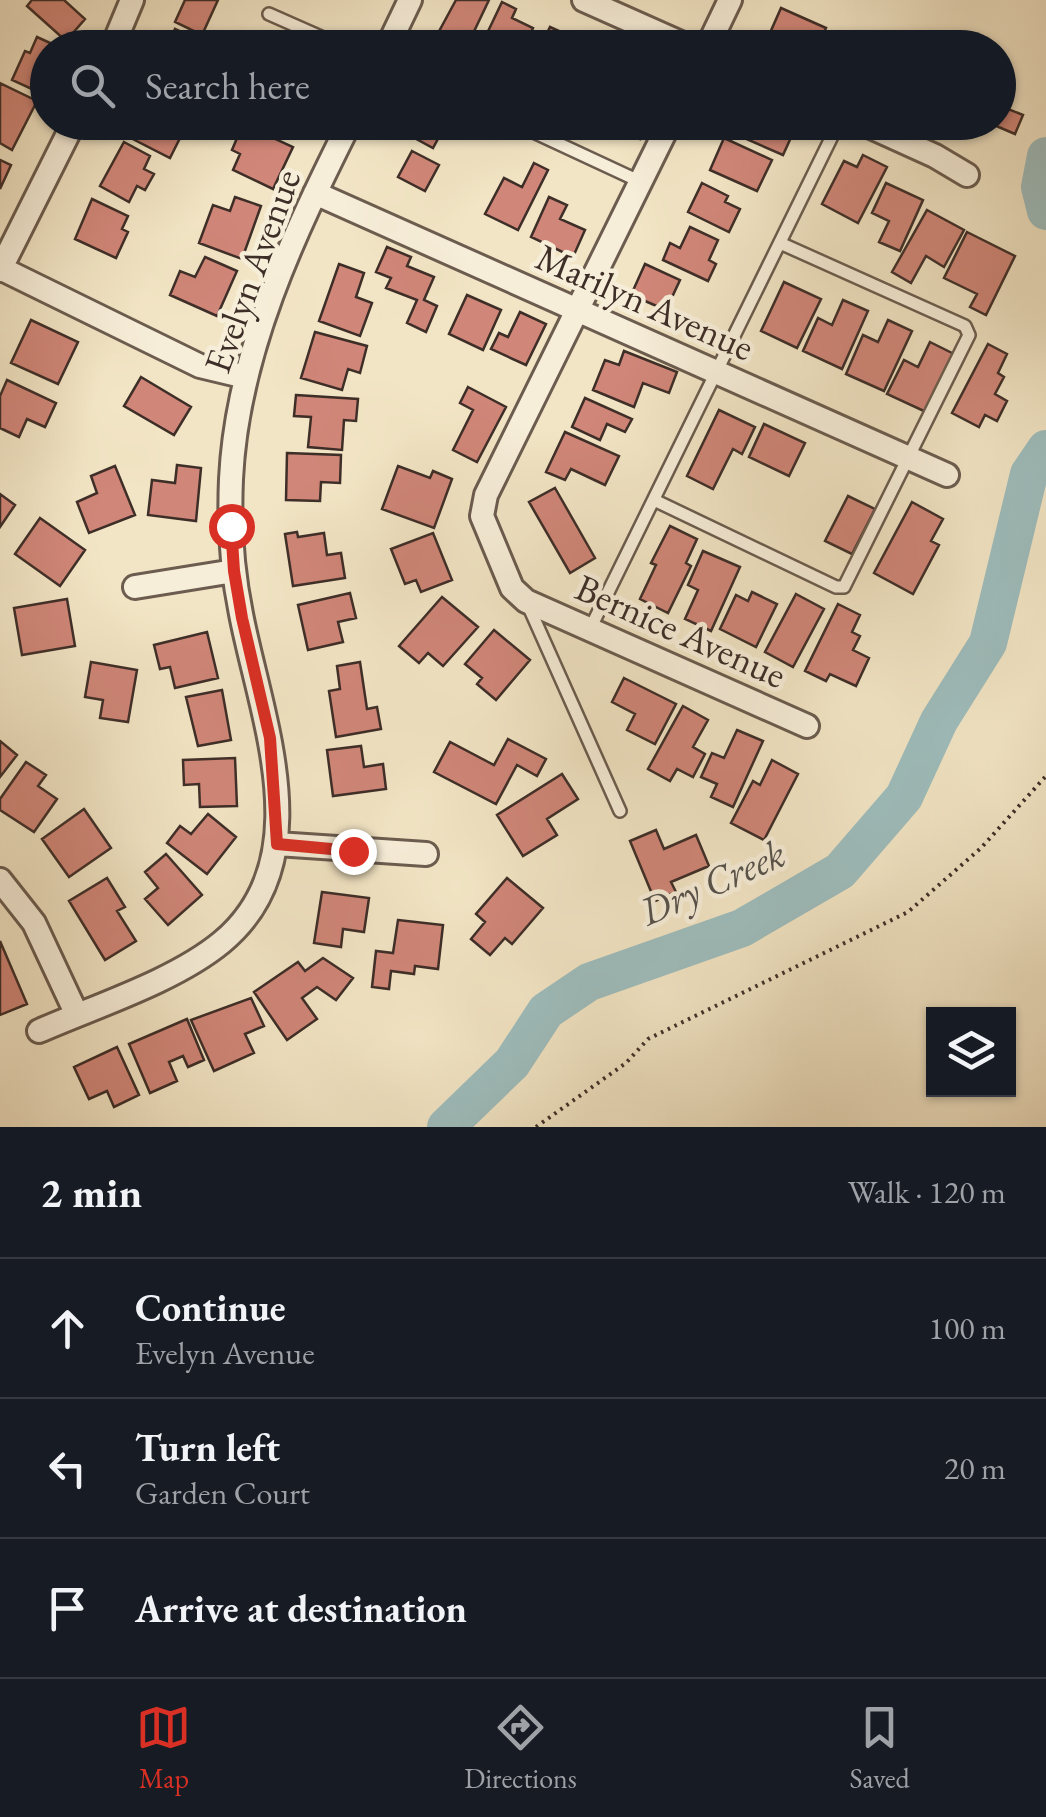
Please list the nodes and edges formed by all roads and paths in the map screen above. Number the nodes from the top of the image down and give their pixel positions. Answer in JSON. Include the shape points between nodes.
{"nodes":[{"id":1,"x":132,"y":0,"type":"edge"},
{"id":2,"x":410,"y":0,"type":"edge"},
{"id":3,"x":584,"y":0,"type":"edge"},
{"id":4,"x":730,"y":0,"type":"edge"},
{"id":5,"x":270,"y":14,"type":"dead end"},
{"id":6,"x":120,"y":30,"type":"edge"},
{"id":7,"x":306,"y":30,"type":"edge"},
{"id":8,"x":396,"y":30,"type":"edge"},
{"id":9,"x":652,"y":30,"type":"edge"},
{"id":10,"x":716,"y":30,"type":"edge"},
{"id":11,"x":65,"y":140,"type":"edge"},
{"id":12,"x":341,"y":140,"type":"edge"},
{"id":13,"x":551,"y":140,"type":"edge"},
{"id":14,"x":661,"y":140,"type":"edge"},
{"id":15,"x":830,"y":140,"type":"edge"},
{"id":16,"x":900,"y":140,"type":"edge"},
{"id":17,"x":966,"y":175,"type":"dead end"},
{"id":18,"x":641,"y":182,"type":"junction"},
{"id":19,"x":315,"y":193,"type":"junction"},
{"id":20,"x":780,"y":243,"type":"junction"},
{"id":21,"x":0,"y":268,"type":"edge"},
{"id":22,"x":578,"y":310,"type":"junction"},
{"id":23,"x":717,"y":372,"type":"junction"},
{"id":24,"x":246,"y":377,"type":"junction"},
{"id":25,"x":908,"y":457,"type":"junction"},
{"id":26,"x":948,"y":475,"type":"dead end"},
{"id":27,"x":654,"y":500,"type":"junction"},
{"id":28,"x":234,"y":571,"type":"junction"},
{"id":29,"x":135,"y":588,"type":"dead end"},
{"id":30,"x":526,"y":601,"type":"junction"},
{"id":31,"x":590,"y":629,"type":"junction"},
{"id":32,"x":807,"y":726,"type":"dead end"},
{"id":33,"x":1046,"y":776,"type":"edge"},
{"id":34,"x":620,"y":811,"type":"dead end"},
{"id":35,"x":277,"y":844,"type":"junction"},
{"id":36,"x":426,"y":854,"type":"dead end"},
{"id":37,"x":0,"y":880,"type":"edge"},
{"id":38,"x":77,"y":1014,"type":"junction"},
{"id":39,"x":39,"y":1031,"type":"dead end"},
{"id":40,"x":536,"y":1127,"type":"edge"}],
"edges":[{"from":1,"to":6,"type":"street"},
{"from":2,"to":8,"type":"street"},
{"from":3,"to":9,"type":"street"},
{"from":4,"to":10,"type":"street"},
{"from":5,"to":7,"type":"lane"},
{"from":11,"to":21,"type":"street"},
{"from":12,"to":19,"type":"street","name":"Evelyn Avenue"},
{"from":13,"to":18,"type":"lane"},
{"from":14,"to":18,"type":"street"},
{"from":15,"to":20,"type":"lane"},
{"from":16,"to":17,"type":"street"},
{"from":18,"to":22,"type":"street"},
{"from":19,"to":22,"type":"street","name":"Marilyn Avenue"},
{"from":19,"to":24,"type":"street","name":"Evelyn Avenue"},
{"from":20,"to":23,"type":"lane"},
{"from":20,"to":25,"type":"lane","via":[[966,326],[969,335]]},
{"from":21,"to":24,"type":"street","via":[[200,366]]},
{"from":22,"to":23,"type":"street","name":"Marilyn Avenue"},
{"from":22,"to":30,"type":"street","via":[[486,495],[482,516],[512,588]]},
{"from":23,"to":25,"type":"street","name":"Marilyn Avenue"},
{"from":23,"to":27,"type":"lane"},
{"from":24,"to":28,"type":"street","name":"Evelyn Avenue","via":[[231,477]]},
{"from":25,"to":26,"type":"street","name":"Marilyn Avenue"},
{"from":25,"to":27,"type":"lane","via":[[844,587]]},
{"from":27,"to":31,"type":"lane"},
{"from":28,"to":29,"type":"street"},
{"from":28,"to":35,"type":"street","name":"Evelyn Avenue","via":[[270,738]]},
{"from":30,"to":31,"type":"street","name":"Bernice Avenue"},
{"from":30,"to":34,"type":"lane"},
{"from":31,"to":32,"type":"street","name":"Bernice Avenue"},
{"from":33,"to":40,"type":"path","via":[[981,848],[908,912],[648,1039],[626,1063]]},
{"from":35,"to":36,"type":"street"},
{"from":35,"to":38,"type":"street","name":"Evelyn Avenue","via":[[250,913],[224,940],[192,964]]},
{"from":37,"to":38,"type":"street","via":[[34,923]]},
{"from":38,"to":39,"type":"street","name":"Evelyn Avenue"}]}
